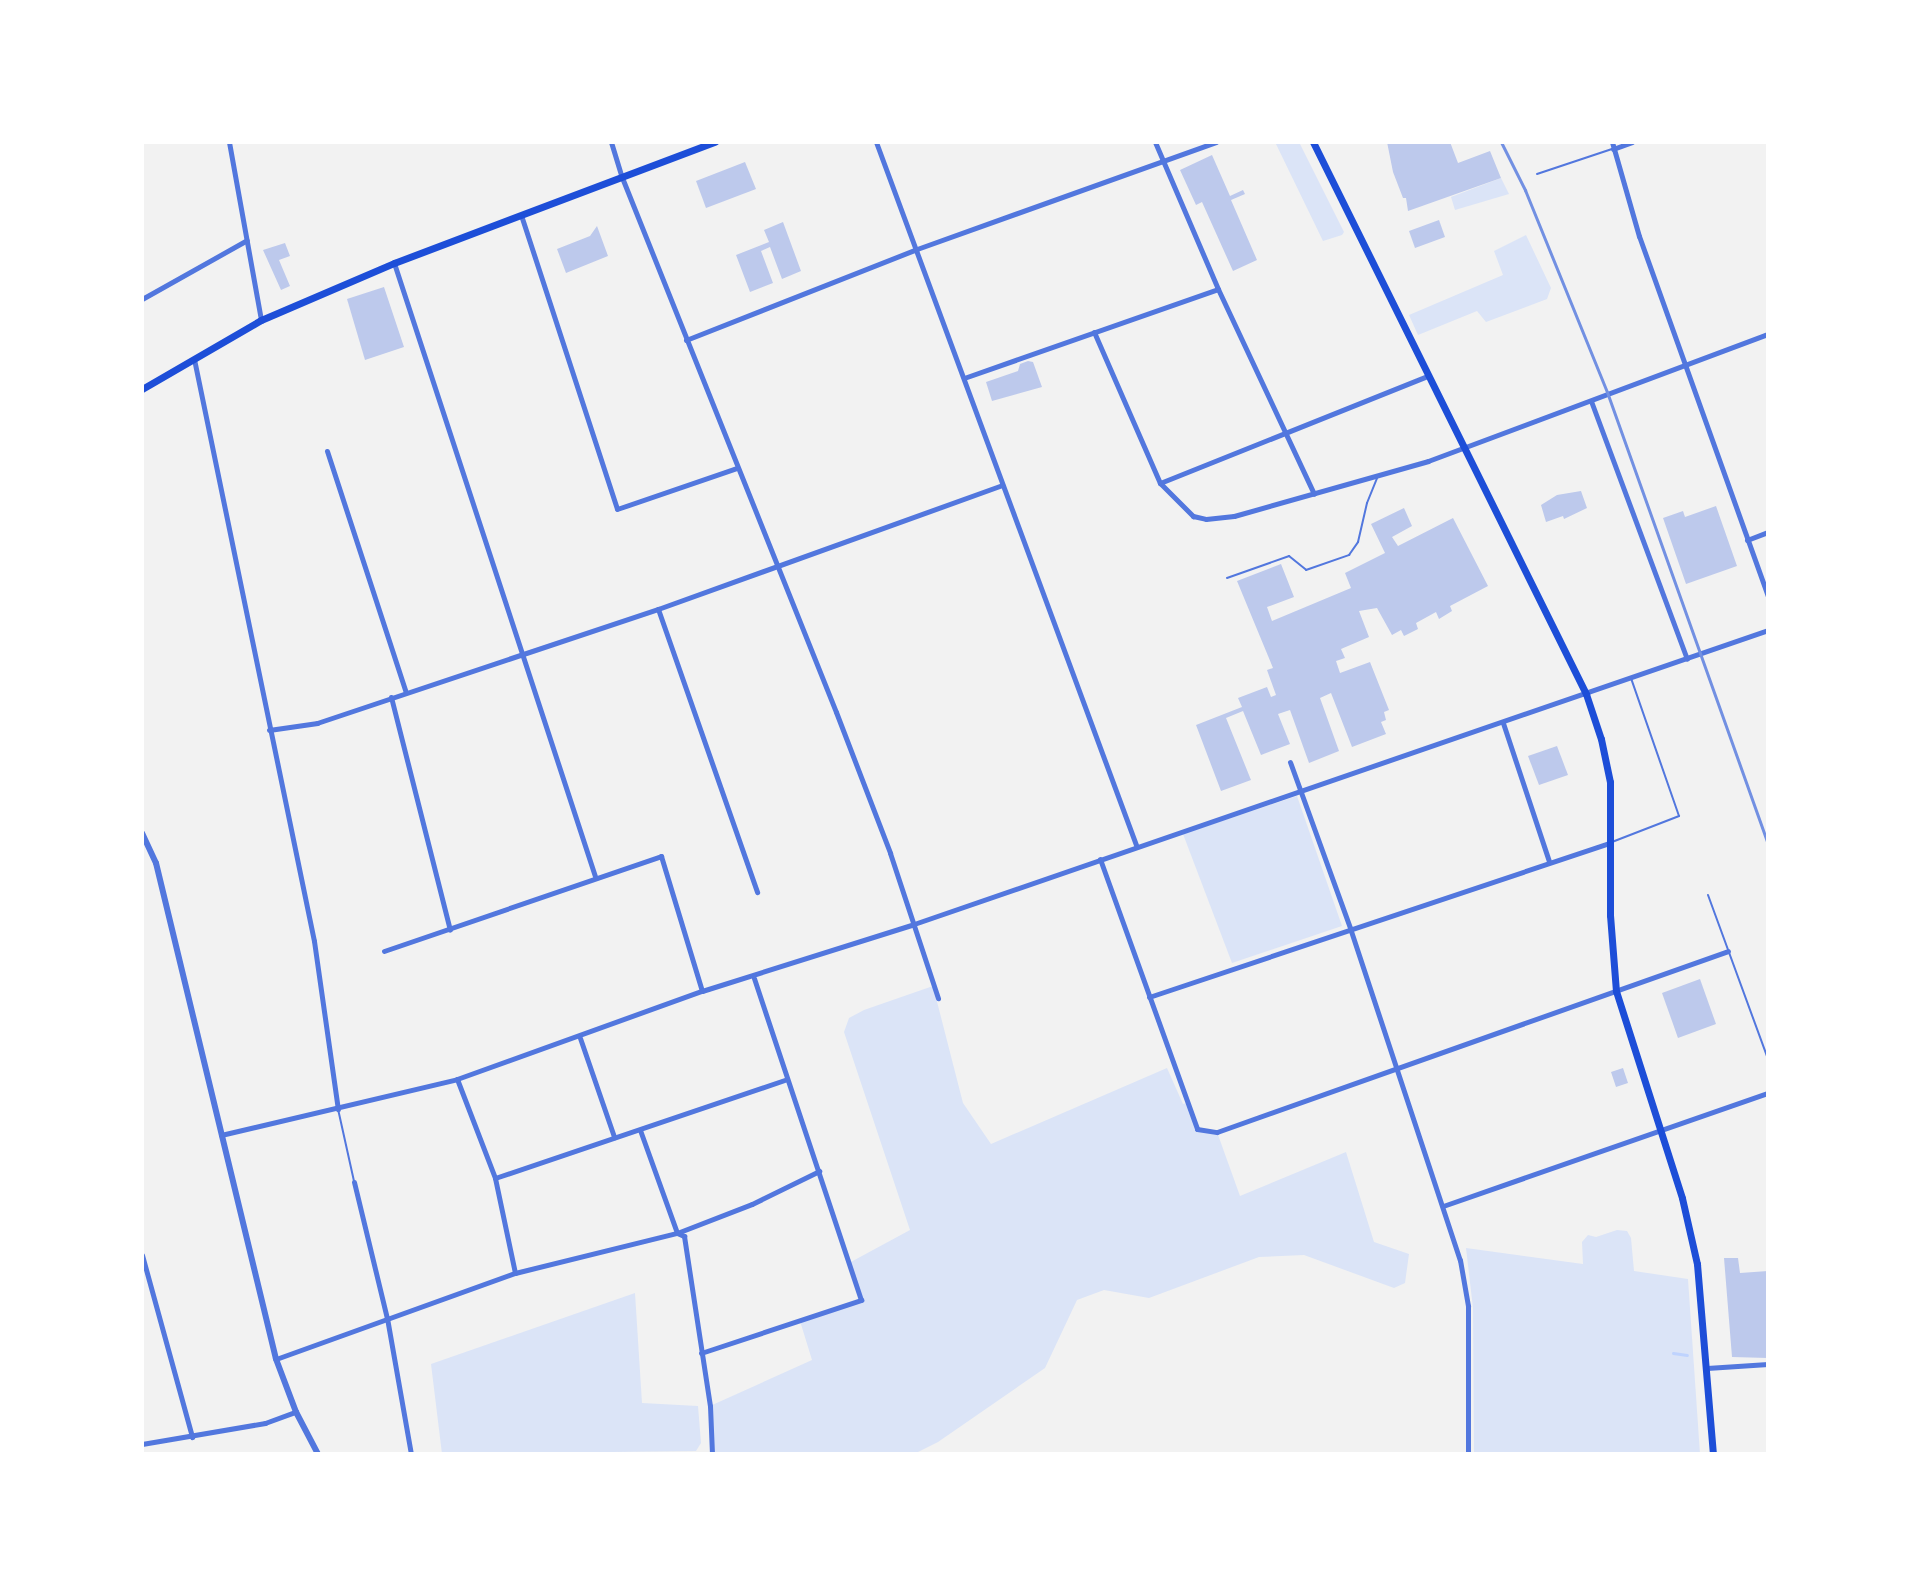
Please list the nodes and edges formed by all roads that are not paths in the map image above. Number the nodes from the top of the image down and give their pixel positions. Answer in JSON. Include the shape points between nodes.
{"nodes":[{"id":1,"x":229,"y":142,"type":"edge"},
{"id":2,"x":611,"y":142,"type":"edge"},
{"id":3,"x":715,"y":142,"type":"edge"},
{"id":4,"x":876,"y":142,"type":"edge"},
{"id":5,"x":1155,"y":142,"type":"edge"},
{"id":6,"x":1216,"y":142,"type":"edge"},
{"id":7,"x":1313,"y":142,"type":"edge"},
{"id":8,"x":1632,"y":142,"type":"edge"},
{"id":9,"x":1613,"y":145,"type":"edge"},
{"id":10,"x":1164,"y":160,"type":"junction"},
{"id":11,"x":1537,"y":174,"type":"dead end"},
{"id":12,"x":621,"y":175,"type":"junction"},
{"id":13,"x":521,"y":215,"type":"junction"},
{"id":14,"x":247,"y":240,"type":"junction"},
{"id":15,"x":917,"y":249,"type":"junction"},
{"id":16,"x":394,"y":263,"type":"junction"},
{"id":17,"x":1218,"y":289,"type":"junction"},
{"id":18,"x":142,"y":299,"type":"edge"},
{"id":19,"x":261,"y":320,"type":"junction"},
{"id":20,"x":1094,"y":332,"type":"junction"},
{"id":21,"x":1768,"y":334,"type":"edge"},
{"id":22,"x":686,"y":340,"type":"junction"},
{"id":23,"x":194,"y":359,"type":"junction"},
{"id":24,"x":1684,"y":364,"type":"junction"},
{"id":25,"x":1429,"y":375,"type":"junction"},
{"id":26,"x":964,"y":378,"type":"junction"},
{"id":27,"x":142,"y":389,"type":"edge"},
{"id":28,"x":1591,"y":401,"type":"junction"},
{"id":29,"x":1286,"y":431,"type":"junction"},
{"id":30,"x":1463,"y":445,"type":"junction"},
{"id":31,"x":327,"y":451,"type":"dead end"},
{"id":32,"x":737,"y":468,"type":"junction"},
{"id":33,"x":1378,"y":475,"type":"junction"},
{"id":34,"x":1160,"y":483,"type":"junction"},
{"id":35,"x":1002,"y":485,"type":"junction"},
{"id":36,"x":1314,"y":494,"type":"junction"},
{"id":37,"x":1768,"y":532,"type":"edge"},
{"id":38,"x":1747,"y":540,"type":"junction"},
{"id":39,"x":776,"y":565,"type":"junction"},
{"id":40,"x":1227,"y":578,"type":"dead end"},
{"id":41,"x":1768,"y":597,"type":"edge"},
{"id":42,"x":658,"y":609,"type":"junction"},
{"id":43,"x":1768,"y":630,"type":"edge"},
{"id":44,"x":521,"y":654,"type":"junction"},
{"id":45,"x":1687,"y":659,"type":"junction"},
{"id":46,"x":1631,"y":677,"type":"junction"},
{"id":47,"x":406,"y":692,"type":"junction"},
{"id":48,"x":1586,"y":694,"type":"junction"},
{"id":49,"x":391,"y":697,"type":"junction"},
{"id":50,"x":1503,"y":723,"type":"junction"},
{"id":51,"x":269,"y":730,"type":"junction"},
{"id":52,"x":1290,"y":762,"type":"dead end"},
{"id":53,"x":1301,"y":789,"type":"junction"},
{"id":54,"x":142,"y":833,"type":"edge"},
{"id":55,"x":1609,"y":843,"type":"junction"},
{"id":56,"x":1136,"y":845,"type":"junction"},
{"id":57,"x":1100,"y":859,"type":"junction"},
{"id":58,"x":1549,"y":861,"type":"junction"},
{"id":59,"x":595,"y":876,"type":"junction"},
{"id":60,"x":757,"y":892,"type":"dead end"},
{"id":61,"x":1708,"y":895,"type":"dead end"},
{"id":62,"x":914,"y":924,"type":"junction"},
{"id":63,"x":1350,"y":928,"type":"junction"},
{"id":64,"x":450,"y":930,"type":"junction"},
{"id":65,"x":384,"y":951,"type":"dead end"},
{"id":66,"x":1728,"y":951,"type":"junction"},
{"id":67,"x":754,"y":978,"type":"junction"},
{"id":68,"x":702,"y":991,"type":"junction"},
{"id":69,"x":1616,"y":991,"type":"junction"},
{"id":70,"x":1149,"y":997,"type":"junction"},
{"id":71,"x":938,"y":998,"type":"dead end"},
{"id":72,"x":580,"y":1038,"type":"junction"},
{"id":73,"x":1768,"y":1059,"type":"edge"},
{"id":74,"x":1396,"y":1070,"type":"junction"},
{"id":75,"x":457,"y":1079,"type":"junction"},
{"id":76,"x":787,"y":1079,"type":"junction"},
{"id":77,"x":1768,"y":1093,"type":"edge"},
{"id":78,"x":338,"y":1109,"type":"junction"},
{"id":79,"x":640,"y":1130,"type":"junction"},
{"id":80,"x":1660,"y":1133,"type":"junction"},
{"id":81,"x":220,"y":1136,"type":"junction"},
{"id":82,"x":614,"y":1137,"type":"junction"},
{"id":83,"x":819,"y":1171,"type":"junction"},
{"id":84,"x":495,"y":1178,"type":"junction"},
{"id":85,"x":354,"y":1182,"type":"joint"},
{"id":86,"x":1443,"y":1206,"type":"junction"},
{"id":87,"x":677,"y":1233,"type":"junction"},
{"id":88,"x":142,"y":1255,"type":"edge"},
{"id":89,"x":515,"y":1273,"type":"junction"},
{"id":90,"x":387,"y":1318,"type":"junction"},
{"id":91,"x":701,"y":1353,"type":"junction"},
{"id":92,"x":276,"y":1359,"type":"junction"},
{"id":93,"x":1768,"y":1364,"type":"edge"},
{"id":94,"x":1707,"y":1368,"type":"junction"},
{"id":95,"x":296,"y":1412,"type":"junction"},
{"id":96,"x":192,"y":1437,"type":"junction"},
{"id":97,"x":142,"y":1444,"type":"edge"},
{"id":98,"x":318,"y":1454,"type":"edge"},
{"id":99,"x":411,"y":1454,"type":"edge"},
{"id":100,"x":712,"y":1454,"type":"edge"},
{"id":101,"x":1468,"y":1454,"type":"edge"},
{"id":102,"x":1713,"y":1454,"type":"edge"}],
"edges":[{"from":1,"to":14,"type":"street"},
{"from":2,"to":12,"type":"street"},
{"from":3,"to":12,"type":"main road"},
{"from":4,"to":15,"type":"street"},
{"from":5,"to":10,"type":"street"},
{"from":6,"to":10,"type":"street"},
{"from":7,"to":25,"type":"main road"},
{"from":8,"to":9,"type":"street"},
{"from":9,"to":11,"type":"lane"},
{"from":9,"to":24,"type":"street"},
{"from":10,"to":15,"type":"street"},
{"from":10,"to":17,"type":"street"},
{"from":12,"to":13,"type":"main road"},
{"from":12,"to":22,"type":"street"},
{"from":13,"to":16,"type":"main road"},
{"from":13,"to":32,"type":"street","via":[[617,509]]},
{"from":14,"to":18,"type":"street"},
{"from":14,"to":19,"type":"street"},
{"from":15,"to":22,"type":"street"},
{"from":15,"to":26,"type":"street"},
{"from":16,"to":19,"type":"main road"},
{"from":16,"to":44,"type":"street"},
{"from":17,"to":20,"type":"street"},
{"from":17,"to":29,"type":"street"},
{"from":19,"to":23,"type":"main road"},
{"from":20,"to":26,"type":"street"},
{"from":20,"to":34,"type":"street"},
{"from":21,"to":24,"type":"street"},
{"from":22,"to":32,"type":"street"},
{"from":23,"to":27,"type":"main road"},
{"from":23,"to":51,"type":"street"},
{"from":24,"to":28,"type":"street"},
{"from":24,"to":38,"type":"street"},
{"from":25,"to":29,"type":"street"},
{"from":25,"to":30,"type":"main road"},
{"from":26,"to":35,"type":"street"},
{"from":28,"to":30,"type":"street"},
{"from":28,"to":45,"type":"street"},
{"from":29,"to":34,"type":"street"},
{"from":29,"to":36,"type":"street"},
{"from":30,"to":33,"type":"street"},
{"from":30,"to":48,"type":"main road"},
{"from":31,"to":47,"type":"street"},
{"from":32,"to":39,"type":"street"},
{"from":33,"to":36,"type":"street"},
{"from":33,"to":40,"type":"lane","via":[[1358,542],[1349,555],[1306,570],[1289,556]]},
{"from":34,"to":36,"type":"street","via":[[1198,519]]},
{"from":35,"to":39,"type":"street"},
{"from":35,"to":56,"type":"street"},
{"from":37,"to":38,"type":"street"},
{"from":38,"to":41,"type":"street"},
{"from":39,"to":42,"type":"street"},
{"from":39,"to":62,"type":"street"},
{"from":42,"to":44,"type":"street"},
{"from":42,"to":60,"type":"street"},
{"from":43,"to":45,"type":"street"},
{"from":44,"to":47,"type":"street"},
{"from":44,"to":59,"type":"street"},
{"from":45,"to":46,"type":"street"},
{"from":46,"to":48,"type":"street"},
{"from":46,"to":55,"type":"lane","via":[[1679,816]]},
{"from":47,"to":49,"type":"street"},
{"from":48,"to":50,"type":"street"},
{"from":48,"to":55,"type":"main road","via":[[1610,782]]},
{"from":49,"to":51,"type":"street","via":[[317,723]]},
{"from":49,"to":64,"type":"street"},
{"from":50,"to":53,"type":"street"},
{"from":50,"to":58,"type":"street"},
{"from":51,"to":78,"type":"street","via":[[314,941]]},
{"from":52,"to":53,"type":"street"},
{"from":53,"to":56,"type":"street"},
{"from":53,"to":63,"type":"street"},
{"from":54,"to":81,"type":"street","via":[[156,863]]},
{"from":55,"to":58,"type":"street"},
{"from":55,"to":69,"type":"main road"},
{"from":56,"to":57,"type":"street"},
{"from":57,"to":62,"type":"street"},
{"from":57,"to":70,"type":"street"},
{"from":58,"to":63,"type":"street"},
{"from":59,"to":64,"type":"street"},
{"from":59,"to":68,"type":"street","via":[[661,856]]},
{"from":61,"to":66,"type":"lane"},
{"from":62,"to":67,"type":"street"},
{"from":62,"to":71,"type":"street"},
{"from":63,"to":70,"type":"street"},
{"from":63,"to":74,"type":"street"},
{"from":64,"to":65,"type":"street"},
{"from":66,"to":69,"type":"street"},
{"from":66,"to":73,"type":"lane"},
{"from":67,"to":68,"type":"street"},
{"from":67,"to":76,"type":"street"},
{"from":68,"to":72,"type":"street"},
{"from":69,"to":74,"type":"street"},
{"from":69,"to":80,"type":"main road"},
{"from":70,"to":74,"type":"street","via":[[1197,1129],[1217,1132]]},
{"from":72,"to":75,"type":"street"},
{"from":72,"to":82,"type":"street"},
{"from":74,"to":86,"type":"street"},
{"from":75,"to":78,"type":"street"},
{"from":75,"to":84,"type":"street"},
{"from":76,"to":79,"type":"street"},
{"from":76,"to":83,"type":"street"},
{"from":77,"to":80,"type":"street"},
{"from":78,"to":81,"type":"street"},
{"from":78,"to":85,"type":"lane"},
{"from":79,"to":82,"type":"street"},
{"from":79,"to":87,"type":"street"},
{"from":80,"to":86,"type":"street"},
{"from":80,"to":94,"type":"main road","via":[[1697,1264]]},
{"from":81,"to":92,"type":"street"},
{"from":82,"to":84,"type":"street"},
{"from":83,"to":87,"type":"street"},
{"from":83,"to":91,"type":"street","via":[[861,1300]]},
{"from":84,"to":89,"type":"street"},
{"from":85,"to":90,"type":"street"},
{"from":86,"to":101,"type":"street","via":[[1468,1306]]},
{"from":87,"to":89,"type":"street"},
{"from":87,"to":91,"type":"street","via":[[684,1236]]},
{"from":88,"to":96,"type":"street"},
{"from":89,"to":90,"type":"street"},
{"from":90,"to":92,"type":"street"},
{"from":90,"to":99,"type":"street"},
{"from":91,"to":100,"type":"street"},
{"from":92,"to":95,"type":"street"},
{"from":93,"to":94,"type":"street"},
{"from":94,"to":102,"type":"main road"},
{"from":95,"to":96,"type":"street"},
{"from":95,"to":98,"type":"street"},
{"from":96,"to":97,"type":"street"}]}
